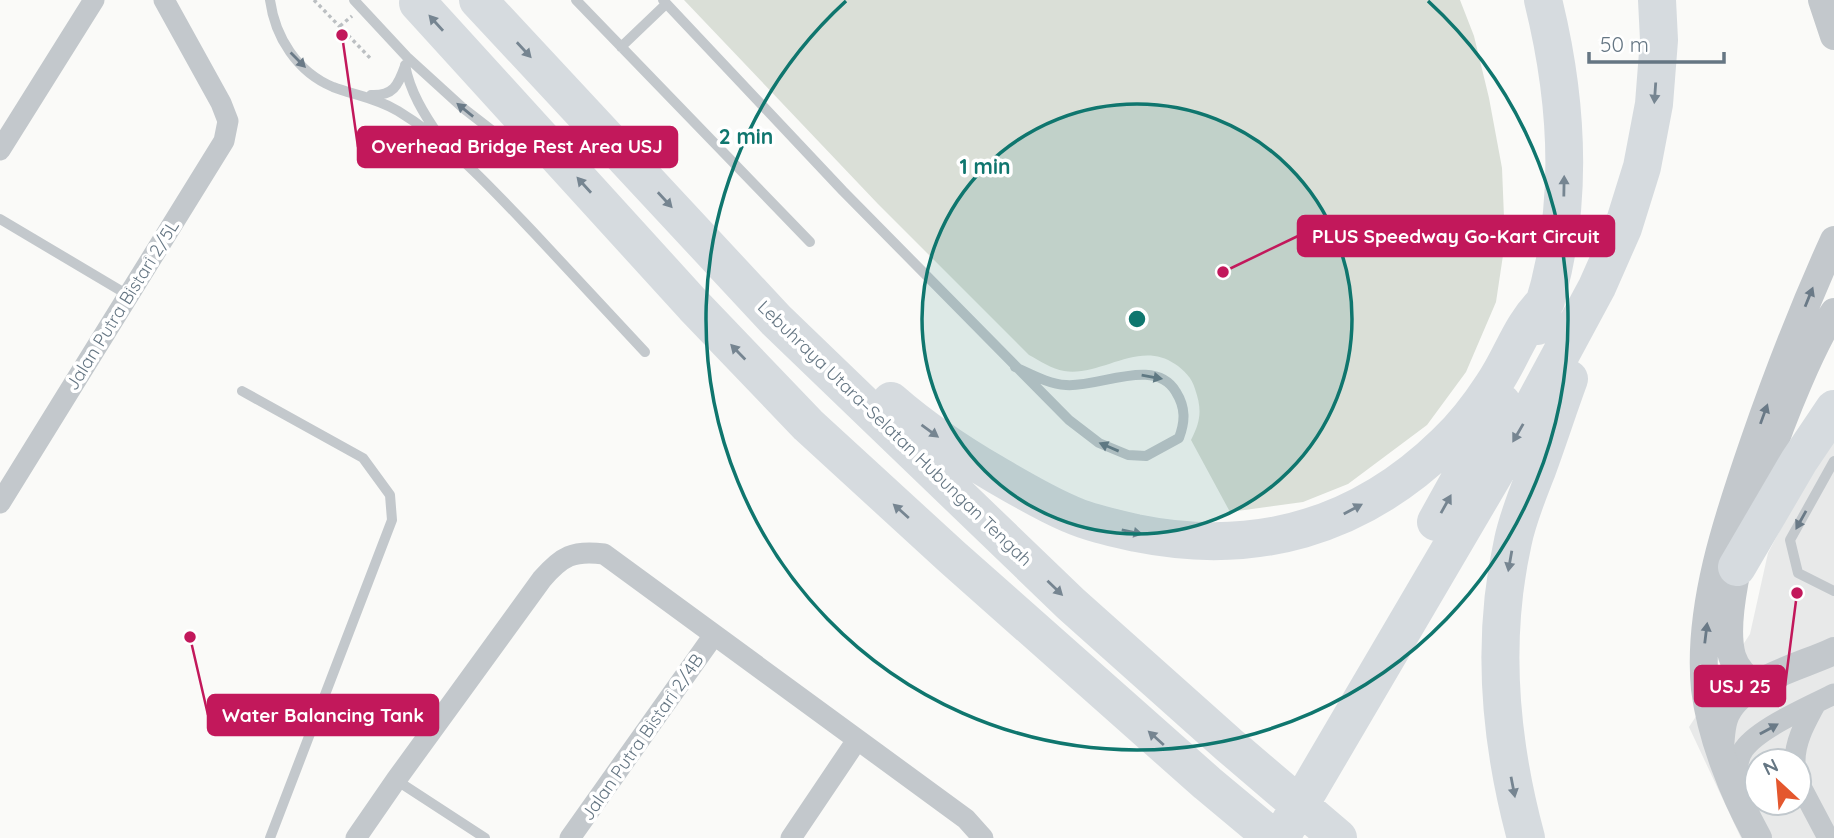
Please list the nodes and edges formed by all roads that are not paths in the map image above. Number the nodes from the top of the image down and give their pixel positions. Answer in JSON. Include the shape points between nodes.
{"nodes":[{"id":1,"x":94,"y":0,"type":"edge"},
{"id":2,"x":164,"y":0,"type":"edge"},
{"id":3,"x":270,"y":0,"type":"edge"},
{"id":4,"x":354,"y":0,"type":"edge"},
{"id":5,"x":478,"y":0,"type":"edge"},
{"id":6,"x":576,"y":0,"type":"edge"},
{"id":7,"x":1543,"y":0,"type":"edge"},
{"id":8,"x":1657,"y":0,"type":"edge"},
{"id":9,"x":1822,"y":0,"type":"edge"},
{"id":10,"x":665,"y":2,"type":"edge"},
{"id":11,"x":418,"y":3,"type":"dead end"},
{"id":12,"x":1834,"y":36,"type":"edge"},
{"id":13,"x":621,"y":47,"type":"junction"},
{"id":14,"x":406,"y":61,"type":"junction"},
{"id":15,"x":361,"y":95,"type":"junction"},
{"id":16,"x":442,"y":142,"type":"junction"},
{"id":17,"x":548,"y":145,"type":"junction"},
{"id":18,"x":0,"y":150,"type":"edge"},
{"id":19,"x":0,"y":219,"type":"edge"},
{"id":20,"x":1834,"y":240,"type":"edge"},
{"id":21,"x":810,"y":243,"type":"dead end"},
{"id":22,"x":1597,"y":287,"type":"junction"},
{"id":23,"x":128,"y":295,"type":"junction"},
{"id":24,"x":1546,"y":301,"type":"junction"},
{"id":25,"x":1834,"y":312,"type":"edge"},
{"id":26,"x":776,"y":320,"type":"junction"},
{"id":27,"x":645,"y":352,"type":"dead end"},
{"id":28,"x":1015,"y":367,"type":"junction"},
{"id":29,"x":242,"y":391,"type":"dead end"},
{"id":30,"x":1834,"y":409,"type":"edge"},
{"id":31,"x":1834,"y":461,"type":"edge"},
{"id":32,"x":0,"y":503,"type":"edge"},
{"id":33,"x":1737,"y":567,"type":"junction"},
{"id":34,"x":1834,"y":591,"type":"edge"},
{"id":35,"x":714,"y":635,"type":"junction"},
{"id":36,"x":1834,"y":651,"type":"edge"},
{"id":37,"x":1754,"y":685,"type":"junction"},
{"id":38,"x":1825,"y":699,"type":"edge"},
{"id":39,"x":857,"y":740,"type":"junction"},
{"id":40,"x":1720,"y":747,"type":"junction"},
{"id":41,"x":1797,"y":747,"type":"edge"},
{"id":42,"x":396,"y":780,"type":"junction"},
{"id":43,"x":1741,"y":807,"type":"junction"},
{"id":44,"x":1813,"y":809,"type":"edge"},
{"id":45,"x":270,"y":838,"type":"edge"},
{"id":46,"x":356,"y":838,"type":"edge"},
{"id":47,"x":485,"y":838,"type":"edge"},
{"id":48,"x":570,"y":838,"type":"edge"},
{"id":49,"x":791,"y":838,"type":"edge"},
{"id":50,"x":983,"y":838,"type":"edge"},
{"id":51,"x":1251,"y":838,"type":"edge"},
{"id":52,"x":1273,"y":838,"type":"edge"},
{"id":53,"x":1281,"y":838,"type":"edge"},
{"id":54,"x":1338,"y":838,"type":"edge"},
{"id":55,"x":1526,"y":838,"type":"edge"},
{"id":56,"x":1758,"y":838,"type":"edge"},
{"id":57,"x":1828,"y":838,"type":"edge"}],
"edges":[{"from":1,"to":18,"type":"street"},
{"from":2,"to":23,"type":"street","name":"Jalan Putra Bistari 2/5L","via":[[228,121],[224,141]]},
{"from":3,"to":15,"type":"lane","one_way":true,"via":[[279,34],[297,60],[330,86]]},
{"from":4,"to":14,"type":"lane"},
{"from":5,"to":26,"type":"highway","name":"Lebuhraya Utara–Selatan Hubungan Tengah","one_way":true},
{"from":6,"to":13,"type":"lane"},
{"from":24,"to":7,"type":"highway","one_way":true,"via":[[1559,243],[1564,155],[1562,92]]},
{"from":8,"to":22,"type":"highway","one_way":true,"via":[[1654,104],[1642,167],[1623,228]]},
{"from":9,"to":12,"type":"street"},
{"from":10,"to":13,"type":"lane"},
{"from":10,"to":28,"type":"lane"},
{"from":17,"to":11,"type":"highway","one_way":true},
{"from":13,"to":21,"type":"lane"},
{"from":14,"to":15,"type":"lane","via":[[391,91],[383,96]]},
{"from":14,"to":16,"type":"lane","via":[[415,97]]},
{"from":17,"to":14,"type":"lane","one_way":true,"via":[[494,132]]},
{"from":15,"to":16,"type":"lane","via":[[396,109]]},
{"from":16,"to":27,"type":"lane","via":[[483,178]]},
{"from":52,"to":17,"type":"highway","one_way":true,"via":[[808,425]]},
{"from":19,"to":23,"type":"lane"},
{"from":40,"to":20,"type":"street","one_way":true,"via":[[1709,715],[1705,673],[1718,558],[1768,403]]},
{"from":22,"to":53,"type":"highway","one_way":true,"via":[[1520,430]]},
{"from":22,"to":55,"type":"highway","one_way":true,"via":[[1513,540],[1506,580],[1500,667],[1503,710],[1514,794]]},
{"from":23,"to":32,"type":"street","name":"Jalan Putra Bistari 2/5L"},
{"from":26,"to":24,"type":"highway","one_way":true,"via":[[830,348],[904,413],[960,453],[1070,515],[1171,540],[1235,542],[1296,533],[1349,512],[1407,478],[1448,441],[1486,394],[1531,316]]},
{"from":51,"to":24,"type":"highway","one_way":true,"via":[[1330,712],[1502,404]]},
{"from":25,"to":33,"type":"street","via":[[1804,369],[1777,439]]},
{"from":26,"to":54,"type":"highway","name":"Lebuhraya Utara–Selatan Hubungan Tengah","one_way":true,"via":[[1071,604]]},
{"from":28,"to":28,"type":"lane","one_way":true,"via":[[1062,385],[1143,374],[1160,376],[1182,402],[1180,438],[1146,456],[1128,455],[1098,443]]},
{"from":29,"to":45,"type":"lane","via":[[363,458],[390,495],[392,520]]},
{"from":30,"to":33,"type":"highway"},
{"from":31,"to":34,"type":"lane","one_way":true,"via":[[1790,540],[1798,573]]},
{"from":33,"to":37,"type":"street","via":[[1730,608],[1731,649],[1740,673]]},
{"from":35,"to":39,"type":"street"},
{"from":35,"to":42,"type":"street","via":[[604,554],[566,557],[542,579]]},
{"from":35,"to":48,"type":"street","name":"Jalan Putra Bistari 2/4B"},
{"from":36,"to":37,"type":"street"},
{"from":37,"to":40,"type":"street","via":[[1738,696],[1724,718]]},
{"from":38,"to":41,"type":"street","via":[[1802,729]]},
{"from":43,"to":38,"type":"street","one_way":true,"via":[[1736,774],[1743,750],[1760,734]]},
{"from":39,"to":49,"type":"street"},
{"from":39,"to":50,"type":"street","via":[[966,819]]},
{"from":40,"to":43,"type":"street"},
{"from":42,"to":46,"type":"street"},
{"from":42,"to":47,"type":"lane"},
{"from":43,"to":56,"type":"street"},
{"from":44,"to":57,"type":"street"}]}
